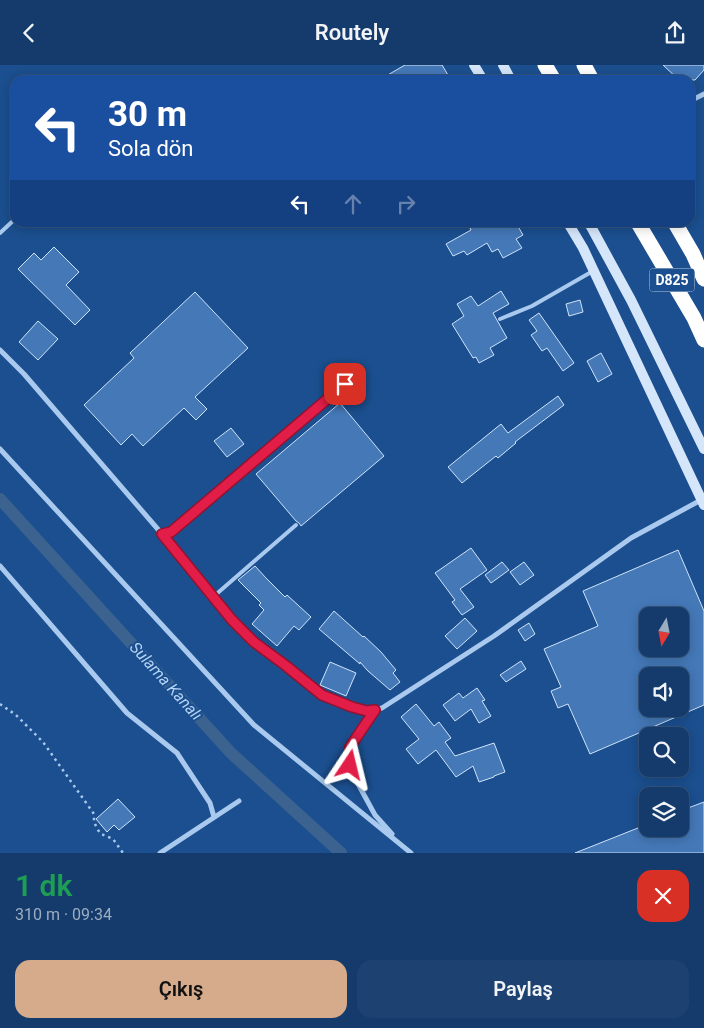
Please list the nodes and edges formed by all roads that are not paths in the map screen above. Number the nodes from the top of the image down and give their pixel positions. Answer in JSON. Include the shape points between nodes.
{"nodes":[{"id":1,"x":10,"y":224,"type":"edge"},
{"id":2,"x":571,"y":227,"type":"edge"},
{"id":3,"x":590,"y":227,"type":"edge"},
{"id":4,"x":640,"y":227,"type":"edge"},
{"id":5,"x":677,"y":227,"type":"edge"},
{"id":6,"x":0,"y":233,"type":"edge"},
{"id":7,"x":594,"y":271,"type":"junction"},
{"id":8,"x":704,"y":279,"type":"edge"},
{"id":9,"x":500,"y":319,"type":"dead end"},
{"id":10,"x":704,"y":339,"type":"edge"},
{"id":11,"x":0,"y":350,"type":"edge"},
{"id":12,"x":358,"y":373,"type":"dead end"},
{"id":13,"x":0,"y":449,"type":"edge"},
{"id":14,"x":704,"y":449,"type":"edge"},
{"id":15,"x":703,"y":502,"type":"edge"},
{"id":16,"x":296,"y":525,"type":"dead end"},
{"id":17,"x":162,"y":534,"type":"junction"},
{"id":18,"x":0,"y":566,"type":"edge"},
{"id":19,"x":213,"y":597,"type":"junction"},
{"id":20,"x":375,"y":710,"type":"junction"},
{"id":21,"x":239,"y":801,"type":"dead end"},
{"id":22,"x":214,"y":817,"type":"junction"},
{"id":23,"x":408,"y":851,"type":"edge"},
{"id":24,"x":160,"y":853,"type":"edge"}],
"edges":[{"from":1,"to":6,"type":"lane"},
{"from":2,"to":7,"type":"main road"},
{"from":3,"to":14,"type":"main road","via":[[631,301]]},
{"from":4,"to":10,"type":"highway","number":"D825"},
{"from":5,"to":8,"type":"highway","number":"D825"},
{"from":7,"to":9,"type":"lane","via":[[532,306]]},
{"from":7,"to":15,"type":"main road"},
{"from":11,"to":17,"type":"street"},
{"from":12,"to":17,"type":"street","via":[[171,532]]},
{"from":13,"to":23,"type":"street","via":[[254,725]]},
{"from":15,"to":20,"type":"street","via":[[631,538],[494,637]]},
{"from":16,"to":19,"type":"lane"},
{"from":17,"to":19,"type":"street"},
{"from":18,"to":22,"type":"street","via":[[127,713],[177,753],[210,803]]},
{"from":19,"to":20,"type":"street","via":[[254,642],[322,695],[352,707]]},
{"from":20,"to":23,"type":"street","via":[[350,747],[350,765],[375,815]]},
{"from":21,"to":22,"type":"street"},
{"from":22,"to":24,"type":"street"}]}
